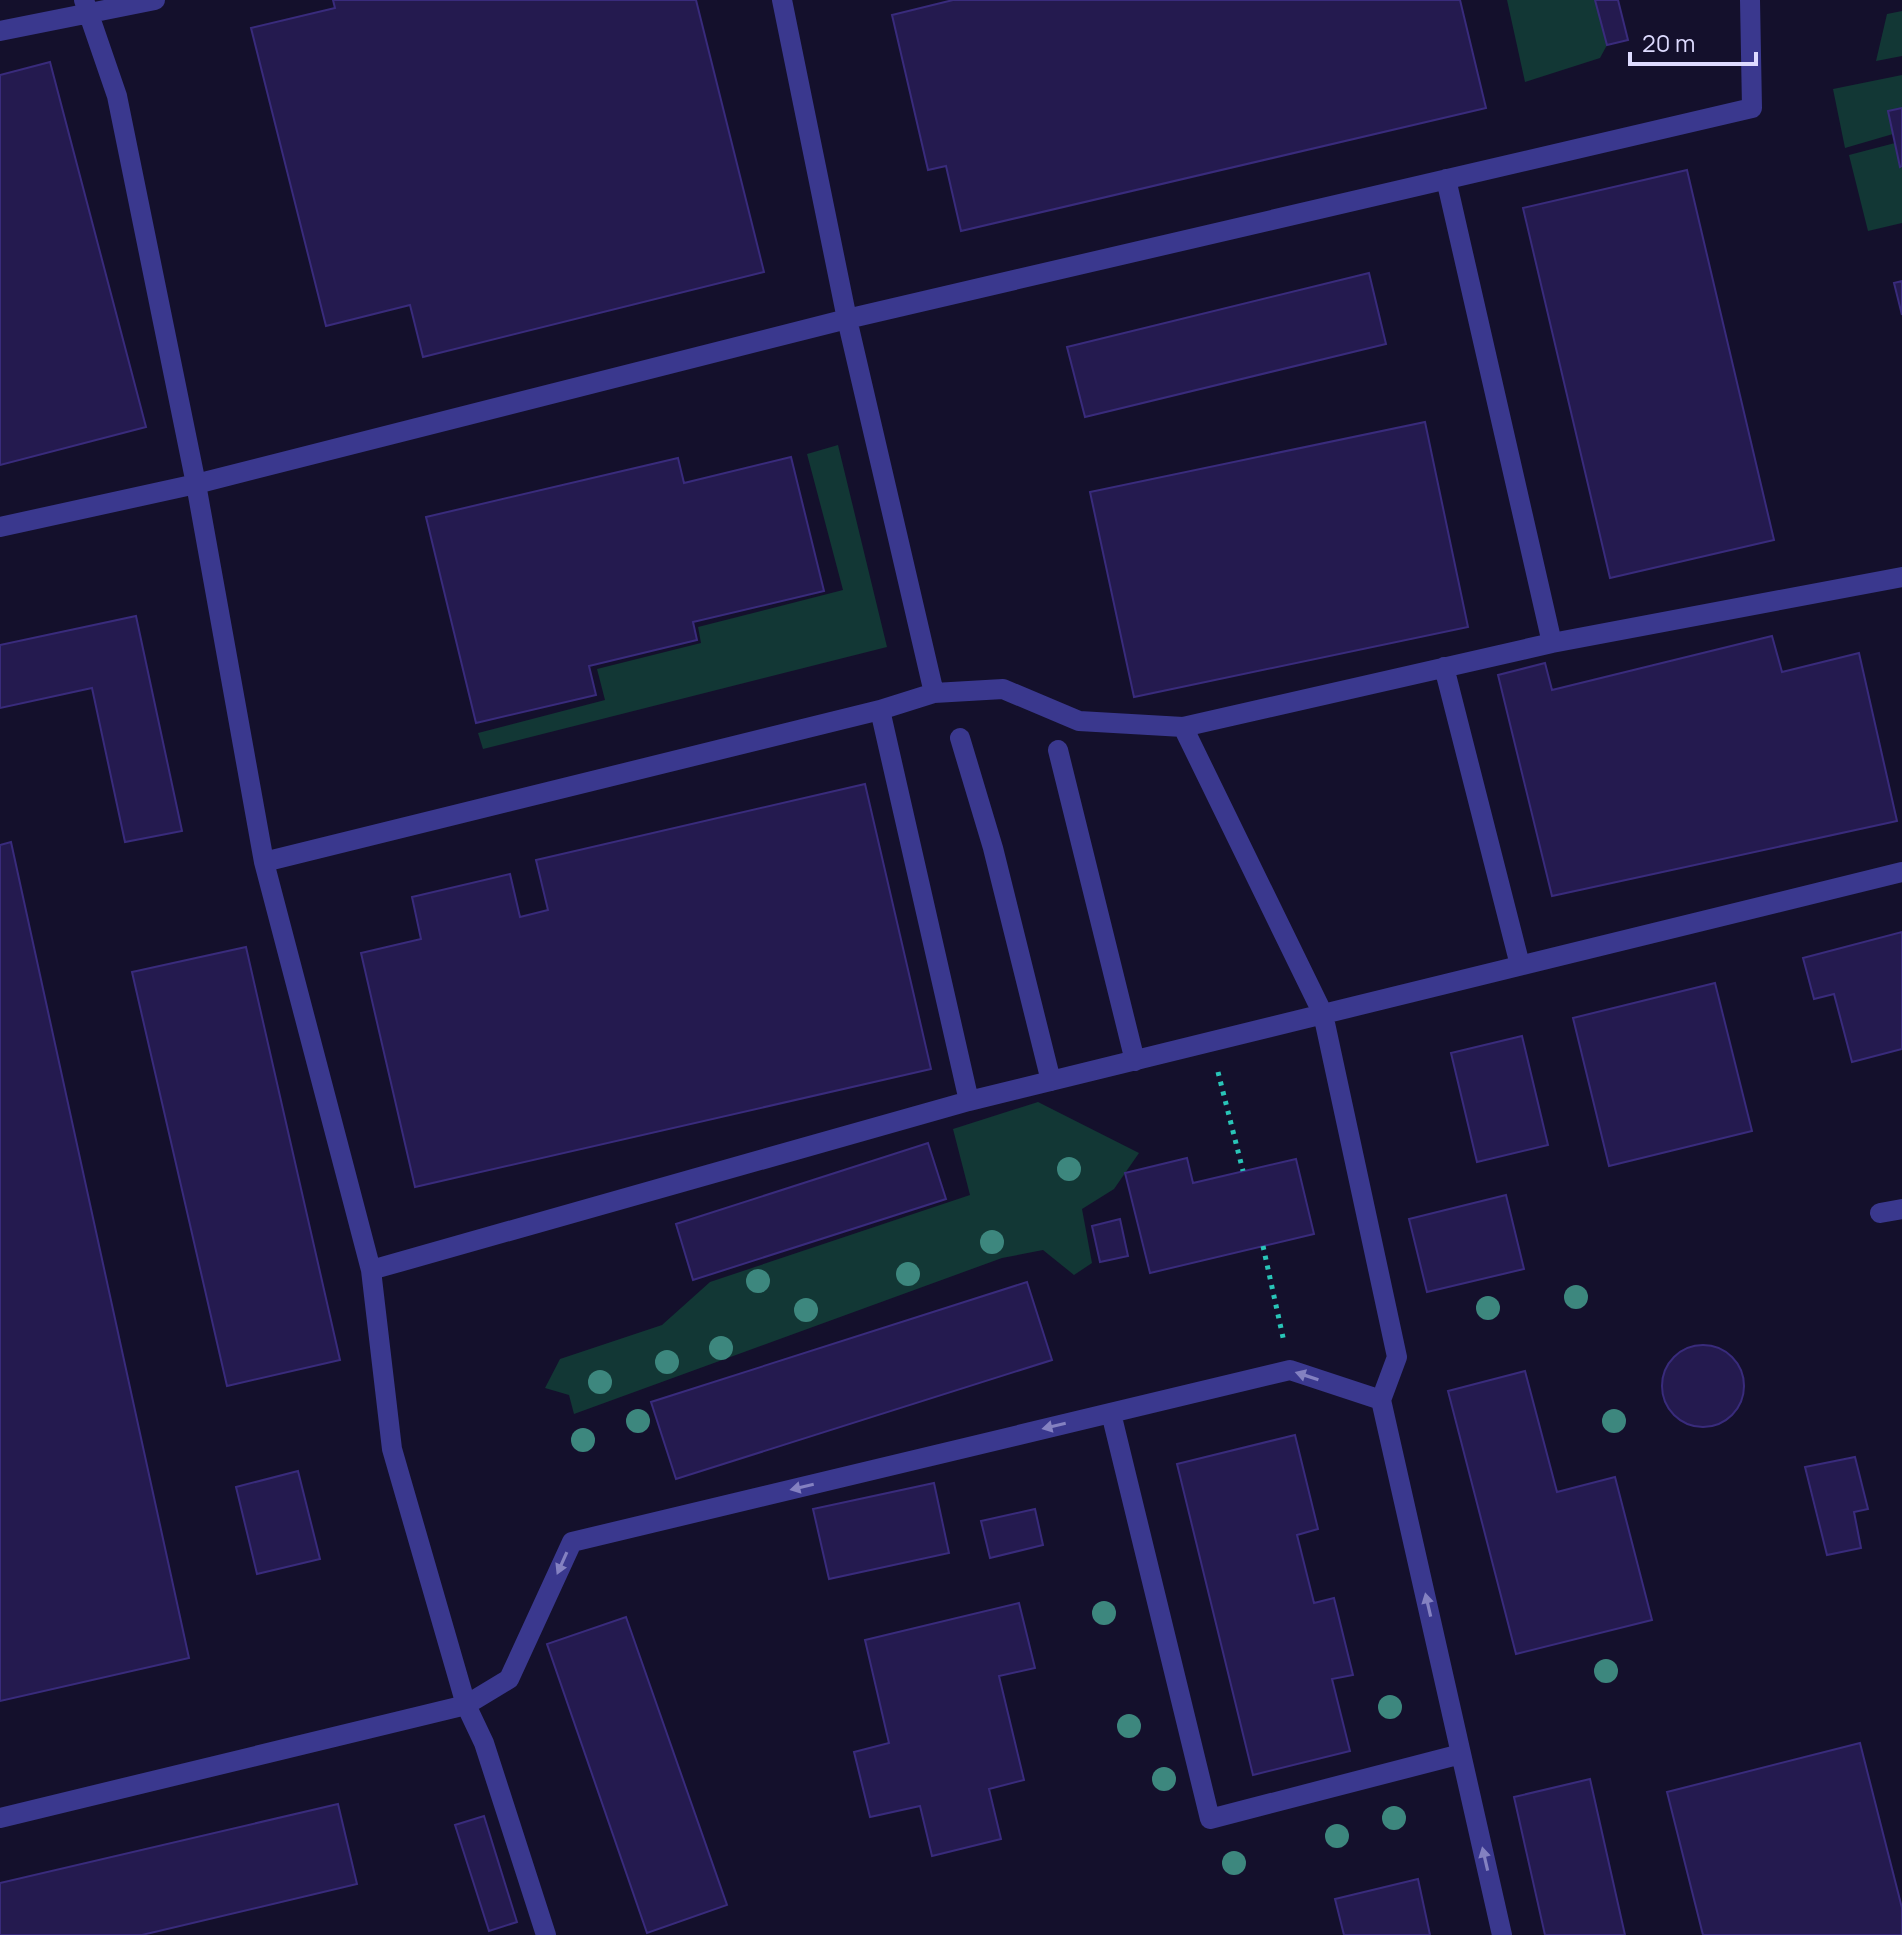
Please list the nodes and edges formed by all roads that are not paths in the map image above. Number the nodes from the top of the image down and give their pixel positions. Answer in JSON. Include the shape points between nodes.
{"nodes":[{"id":1,"x":155,"y":0,"type":"edge"},
{"id":2,"x":782,"y":0,"type":"edge"},
{"id":3,"x":1750,"y":0,"type":"edge"},
{"id":4,"x":86,"y":8,"type":"edge"},
{"id":5,"x":0,"y":31,"type":"edge"},
{"id":6,"x":1446,"y":179,"type":"junction"},
{"id":7,"x":847,"y":319,"type":"junction"},
{"id":8,"x":196,"y":484,"type":"junction"},
{"id":9,"x":0,"y":527,"type":"edge"},
{"id":10,"x":1902,"y":577,"type":"edge"},
{"id":11,"x":1552,"y":643,"type":"junction"},
{"id":12,"x":1444,"y":667,"type":"junction"},
{"id":13,"x":934,"y":693,"type":"junction"},
{"id":14,"x":880,"y":710,"type":"junction"},
{"id":15,"x":1183,"y":727,"type":"junction"},
{"id":16,"x":960,"y":738,"type":"dead end"},
{"id":17,"x":1058,"y":750,"type":"dead end"},
{"id":18,"x":264,"y":862,"type":"junction"},
{"id":19,"x":1902,"y":872,"type":"edge"},
{"id":20,"x":1520,"y":965,"type":"junction"},
{"id":21,"x":1323,"y":1014,"type":"junction"},
{"id":22,"x":1135,"y":1061,"type":"junction"},
{"id":23,"x":1051,"y":1081,"type":"junction"},
{"id":24,"x":969,"y":1101,"type":"junction"},
{"id":25,"x":1902,"y":1209,"type":"edge"},
{"id":26,"x":1880,"y":1213,"type":"dead end"},
{"id":27,"x":371,"y":1270,"type":"junction"},
{"id":28,"x":1381,"y":1400,"type":"junction"},
{"id":29,"x":1111,"y":1413,"type":"junction"},
{"id":30,"x":466,"y":1705,"type":"junction"},
{"id":31,"x":1461,"y":1754,"type":"junction"},
{"id":32,"x":0,"y":1818,"type":"edge"},
{"id":33,"x":546,"y":1935,"type":"edge"},
{"id":34,"x":1502,"y":1935,"type":"edge"}],
"edges":[{"from":1,"to":4,"type":"lane"},
{"from":2,"to":7,"type":"lane"},
{"from":3,"to":6,"type":"lane","via":[[1752,108]]},
{"from":4,"to":5,"type":"lane"},
{"from":4,"to":8,"type":"lane","via":[[117,96]]},
{"from":6,"to":7,"type":"lane"},
{"from":6,"to":11,"type":"lane"},
{"from":7,"to":8,"type":"lane"},
{"from":7,"to":13,"type":"lane"},
{"from":8,"to":9,"type":"lane"},
{"from":8,"to":18,"type":"lane"},
{"from":10,"to":11,"type":"lane"},
{"from":11,"to":12,"type":"lane"},
{"from":12,"to":15,"type":"lane"},
{"from":12,"to":20,"type":"lane"},
{"from":13,"to":14,"type":"lane"},
{"from":13,"to":15,"type":"lane","via":[[1003,689],[1079,721]]},
{"from":14,"to":18,"type":"lane"},
{"from":14,"to":24,"type":"lane"},
{"from":15,"to":21,"type":"lane"},
{"from":16,"to":23,"type":"lane"},
{"from":17,"to":22,"type":"lane"},
{"from":18,"to":27,"type":"lane"},
{"from":19,"to":20,"type":"lane"},
{"from":20,"to":21,"type":"lane"},
{"from":21,"to":22,"type":"lane"},
{"from":21,"to":28,"type":"lane","via":[[1397,1357]]},
{"from":22,"to":23,"type":"lane"},
{"from":23,"to":24,"type":"lane"},
{"from":24,"to":27,"type":"lane"},
{"from":25,"to":26,"type":"lane"},
{"from":27,"to":30,"type":"lane","via":[[392,1449]]},
{"from":28,"to":29,"type":"lane","one_way":true,"via":[[1290,1370]]},
{"from":31,"to":28,"type":"lane","one_way":true},
{"from":29,"to":30,"type":"lane","one_way":true,"via":[[572,1542],[509,1679]]},
{"from":29,"to":31,"type":"lane","via":[[1210,1819]]},
{"from":30,"to":32,"type":"lane"},
{"from":30,"to":33,"type":"lane","via":[[484,1743]]},
{"from":34,"to":31,"type":"lane","one_way":true}]}
